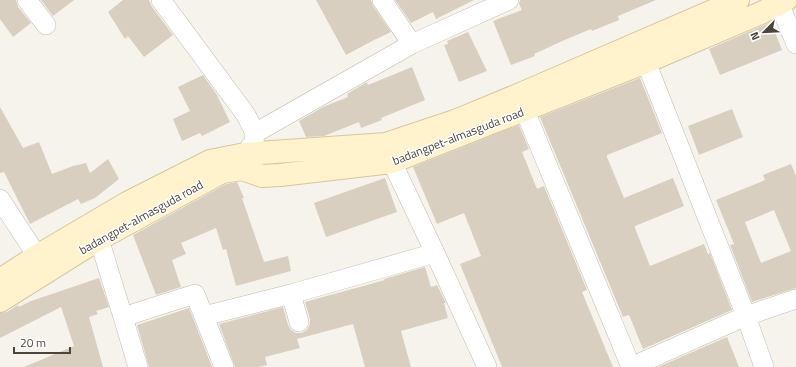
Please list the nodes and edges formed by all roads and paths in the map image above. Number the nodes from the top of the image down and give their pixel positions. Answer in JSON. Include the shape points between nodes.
{"nodes":[{"id":1,"x":27,"y":0,"type":"edge"},
{"id":2,"x":161,"y":0,"type":"edge"},
{"id":3,"x":382,"y":0,"type":"edge"},
{"id":4,"x":509,"y":0,"type":"edge"},
{"id":5,"x":738,"y":0,"type":"edge"},
{"id":6,"x":783,"y":2,"type":"edge"},
{"id":7,"x":46,"y":25,"type":"dead end"},
{"id":8,"x":412,"y":44,"type":"junction"},
{"id":9,"x":796,"y":44,"type":"edge"},
{"id":10,"x":646,"y":62,"type":"junction"},
{"id":11,"x":525,"y":111,"type":"junction"},
{"id":12,"x":255,"y":132,"type":"junction"},
{"id":13,"x":244,"y":161,"type":"junction"},
{"id":14,"x":392,"y":162,"type":"junction"},
{"id":15,"x":0,"y":200,"type":"edge"},
{"id":16,"x":99,"y":239,"type":"junction"},
{"id":17,"x":435,"y":253,"type":"junction"},
{"id":18,"x":37,"y":256,"type":"junction"},
{"id":19,"x":0,"y":280,"type":"edge"},
{"id":20,"x":291,"y":294,"type":"junction"},
{"id":21,"x":796,"y":299,"type":"edge"},
{"id":22,"x":0,"y":300,"type":"edge"},
{"id":23,"x":204,"y":316,"type":"junction"},
{"id":24,"x":746,"y":316,"type":"junction"},
{"id":25,"x":123,"y":317,"type":"junction"},
{"id":26,"x":299,"y":322,"type":"dead end"},
{"id":27,"x":138,"y":367,"type":"edge"},
{"id":28,"x":224,"y":367,"type":"edge"},
{"id":29,"x":487,"y":367,"type":"edge"},
{"id":30,"x":631,"y":367,"type":"edge"},
{"id":31,"x":764,"y":367,"type":"edge"}],
"edges":[{"from":1,"to":7,"type":"street"},
{"from":2,"to":12,"type":"street","via":[[246,115]]},
{"from":3,"to":8,"type":"street"},
{"from":4,"to":8,"type":"street"},
{"from":5,"to":13,"type":"street","name":"badangpet-almasguda road","via":[[455,121],[386,144]]},
{"from":6,"to":9,"type":"street"},
{"from":6,"to":10,"type":"street","name":"badangpet-almasguda road"},
{"from":8,"to":12,"type":"street"},
{"from":10,"to":11,"type":"street","name":"badangpet-almasguda road"},
{"from":10,"to":24,"type":"street"},
{"from":11,"to":14,"type":"street","name":"badangpet-almasguda road"},
{"from":11,"to":30,"type":"street"},
{"from":12,"to":13,"type":"street","via":[[254,142]]},
{"from":13,"to":14,"type":"street","name":"badangpet-almasguda road","via":[[262,176]]},
{"from":13,"to":16,"type":"street","name":"badangpet-almasguda road"},
{"from":13,"to":18,"type":"street","name":"badangpet-almasguda road","via":[[210,161],[127,204]]},
{"from":14,"to":17,"type":"street"},
{"from":15,"to":18,"type":"street"},
{"from":16,"to":22,"type":"street","name":"badangpet-almasguda road"},
{"from":16,"to":25,"type":"street"},
{"from":17,"to":20,"type":"street"},
{"from":17,"to":29,"type":"street"},
{"from":18,"to":19,"type":"street","name":"badangpet-almasguda road"},
{"from":20,"to":23,"type":"street"},
{"from":20,"to":26,"type":"street"},
{"from":21,"to":24,"type":"street"},
{"from":23,"to":25,"type":"street","via":[[195,294]]},
{"from":23,"to":28,"type":"street"},
{"from":24,"to":30,"type":"street"},
{"from":24,"to":31,"type":"street"},
{"from":25,"to":27,"type":"street"}]}
